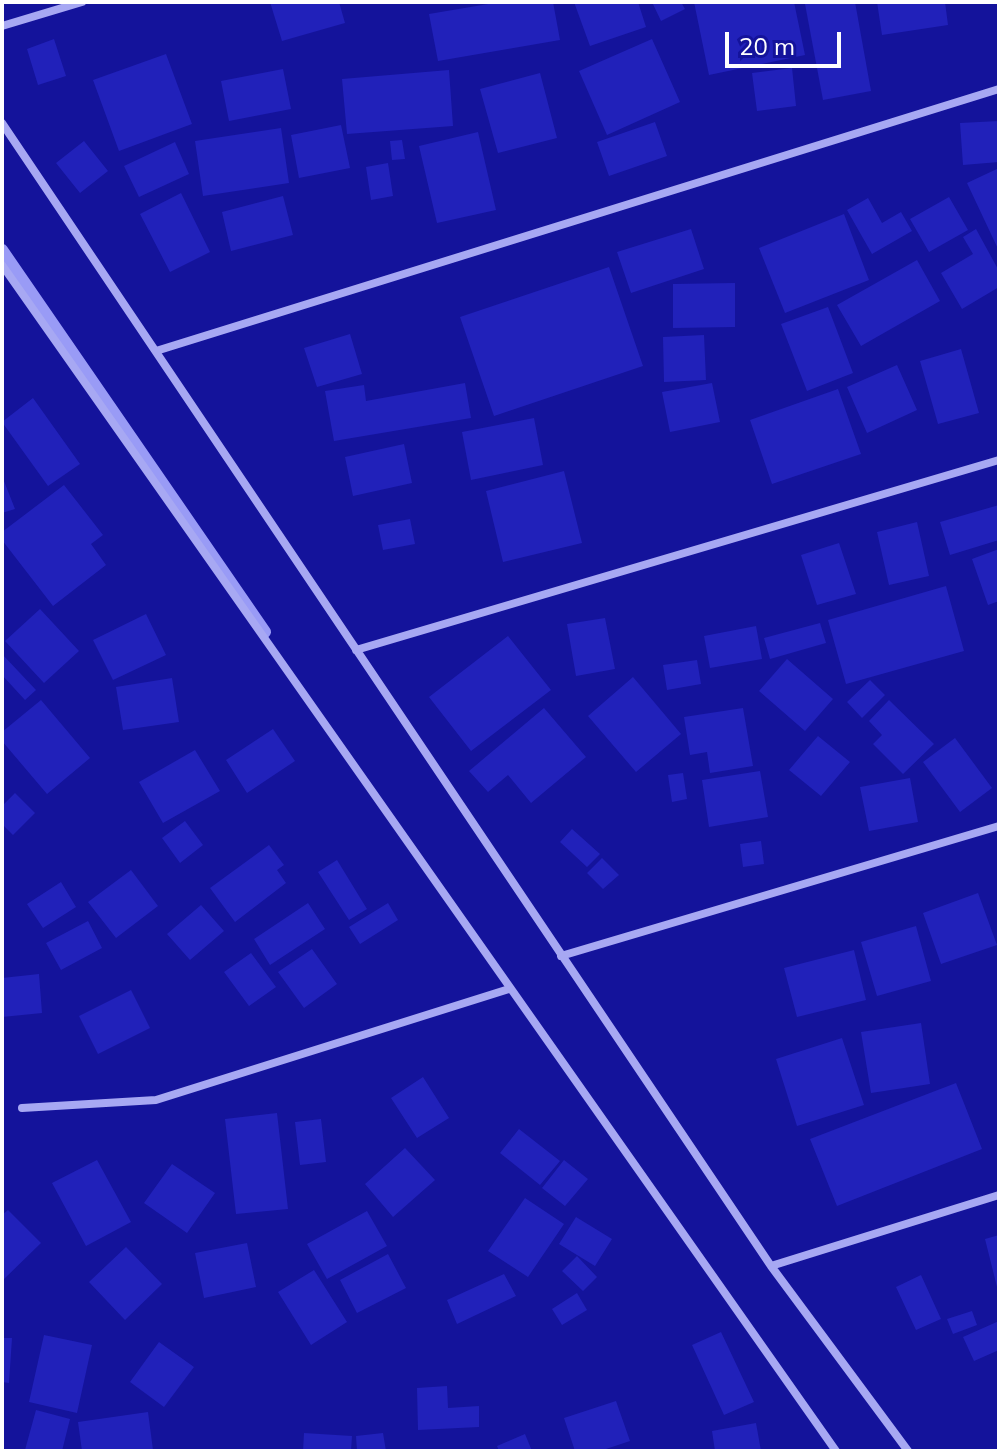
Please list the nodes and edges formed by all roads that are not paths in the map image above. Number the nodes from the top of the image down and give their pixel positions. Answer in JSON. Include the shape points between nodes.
{"nodes":[{"id":1,"x":82,"y":2,"type":"edge"},
{"id":2,"x":2,"y":26,"type":"edge"},
{"id":3,"x":999,"y":89,"type":"edge"},
{"id":4,"x":2,"y":123,"type":"edge"},
{"id":5,"x":2,"y":265,"type":"edge"},
{"id":6,"x":156,"y":351,"type":"junction"},
{"id":7,"x":999,"y":460,"type":"edge"},
{"id":8,"x":356,"y":650,"type":"junction"},
{"id":9,"x":999,"y":826,"type":"edge"},
{"id":10,"x":561,"y":956,"type":"junction"},
{"id":11,"x":509,"y":989,"type":"junction"},
{"id":12,"x":22,"y":1108,"type":"dead end"},
{"id":13,"x":999,"y":1195,"type":"edge"},
{"id":14,"x":771,"y":1266,"type":"junction"},
{"id":15,"x":836,"y":1451,"type":"edge"},
{"id":16,"x":908,"y":1451,"type":"edge"}],
"edges":[{"from":1,"to":2,"type":"street"},
{"from":3,"to":6,"type":"street"},
{"from":4,"to":6,"type":"street"},
{"from":5,"to":11,"type":"street"},
{"from":6,"to":8,"type":"street"},
{"from":7,"to":8,"type":"street"},
{"from":8,"to":10,"type":"street"},
{"from":9,"to":10,"type":"street"},
{"from":10,"to":14,"type":"street"},
{"from":11,"to":12,"type":"street","via":[[156,1100]]},
{"from":11,"to":15,"type":"street"},
{"from":13,"to":14,"type":"street"},
{"from":14,"to":16,"type":"street"}]}
